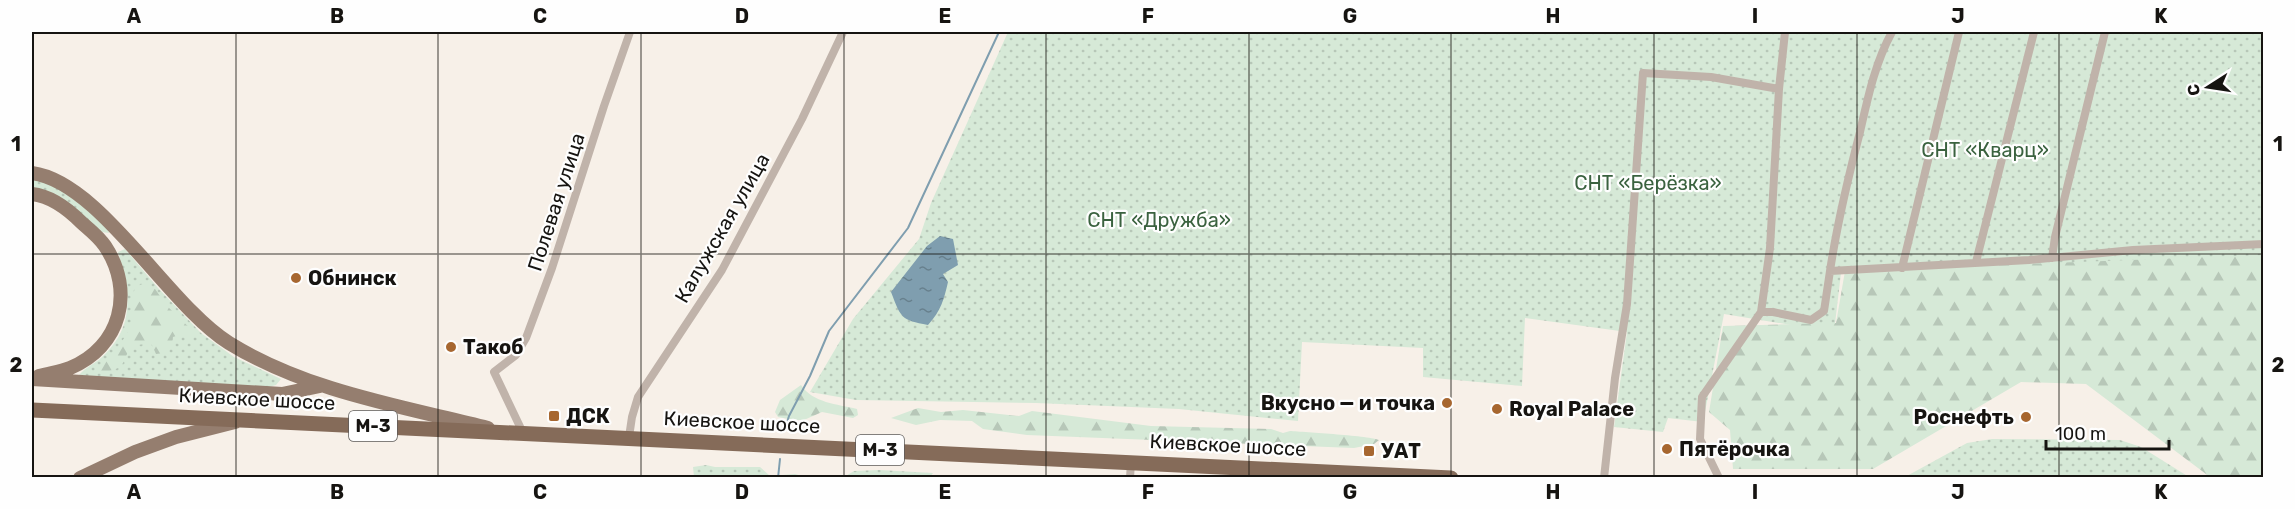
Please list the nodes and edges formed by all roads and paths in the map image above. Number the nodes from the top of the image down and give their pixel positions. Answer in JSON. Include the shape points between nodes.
{"nodes":[{"id":1,"x":630,"y":32,"type":"edge"},
{"id":2,"x":843,"y":32,"type":"edge"},
{"id":3,"x":1785,"y":32,"type":"edge"},
{"id":4,"x":1892,"y":32,"type":"edge"},
{"id":5,"x":1959,"y":32,"type":"edge"},
{"id":6,"x":2034,"y":32,"type":"edge"},
{"id":7,"x":2105,"y":32,"type":"edge"},
{"id":8,"x":1779,"y":89,"type":"junction"},
{"id":9,"x":32,"y":173,"type":"edge"},
{"id":10,"x":32,"y":194,"type":"edge"},
{"id":11,"x":2264,"y":244,"type":"edge"},
{"id":12,"x":2052,"y":258,"type":"junction"},
{"id":13,"x":1976,"y":262,"type":"junction"},
{"id":14,"x":1902,"y":268,"type":"junction"},
{"id":15,"x":1830,"y":271,"type":"junction"},
{"id":16,"x":1761,"y":312,"type":"junction"},
{"id":17,"x":32,"y":378,"type":"edge"},
{"id":18,"x":320,"y":386,"type":"junction"},
{"id":19,"x":32,"y":410,"type":"edge"},
{"id":20,"x":244,"y":420,"type":"junction"},
{"id":21,"x":501,"y":431,"type":"junction"},
{"id":22,"x":523,"y":433,"type":"junction"},
{"id":23,"x":629,"y":438,"type":"junction"},
{"id":24,"x":1131,"y":462,"type":"junction"},
{"id":25,"x":80,"y":477,"type":"edge"},
{"id":26,"x":1130,"y":477,"type":"edge"},
{"id":27,"x":1451,"y":477,"type":"edge"},
{"id":28,"x":1604,"y":477,"type":"edge"},
{"id":29,"x":1719,"y":477,"type":"edge"}],
"edges":[{"from":1,"to":22,"type":"street","name":"Полевая улица","via":[[526,338],[516,355],[494,372]]},
{"from":2,"to":23,"type":"street","name":"Калужская улица","via":[[722,270],[638,397]]},
{"from":3,"to":8,"type":"street"},
{"from":4,"to":15,"type":"street","via":[[1873,79],[1837,220]]},
{"from":5,"to":14,"type":"street"},
{"from":6,"to":13,"type":"street"},
{"from":7,"to":12,"type":"street"},
{"from":8,"to":16,"type":"street","via":[[1770,248]]},
{"from":8,"to":28,"type":"street","via":[[1711,77],[1643,73],[1627,304]]},
{"from":9,"to":18,"type":"main road","via":[[47,175],[85,200],[227,342]]},
{"from":10,"to":17,"type":"main road","via":[[51,200],[75,216],[105,246],[121,288],[122,302],[113,330],[89,357],[68,369]]},
{"from":11,"to":12,"type":"street"},
{"from":12,"to":13,"type":"street"},
{"from":13,"to":14,"type":"street"},
{"from":14,"to":15,"type":"street"},
{"from":15,"to":16,"type":"street","via":[[1824,311],[1811,320]]},
{"from":16,"to":29,"type":"street","via":[[1702,397],[1700,439]]},
{"from":17,"to":18,"type":"main road","via":[[282,394]]},
{"from":18,"to":21,"type":"main road"},
{"from":19,"to":20,"type":"highway","name":"Киевское шоссе","number":"М-3"},
{"from":20,"to":21,"type":"highway","name":"Киевское шоссе","number":"М-3"},
{"from":20,"to":25,"type":"main road","via":[[176,437]]},
{"from":21,"to":22,"type":"highway","name":"Киевское шоссе","number":"М-3"},
{"from":22,"to":23,"type":"highway","name":"Киевское шоссе","number":"М-3"},
{"from":23,"to":24,"type":"highway","name":"Киевское шоссе","number":"М-3"},
{"from":24,"to":26,"type":"street"},
{"from":24,"to":27,"type":"highway","name":"Киевское шоссе","number":"М-3"}]}
